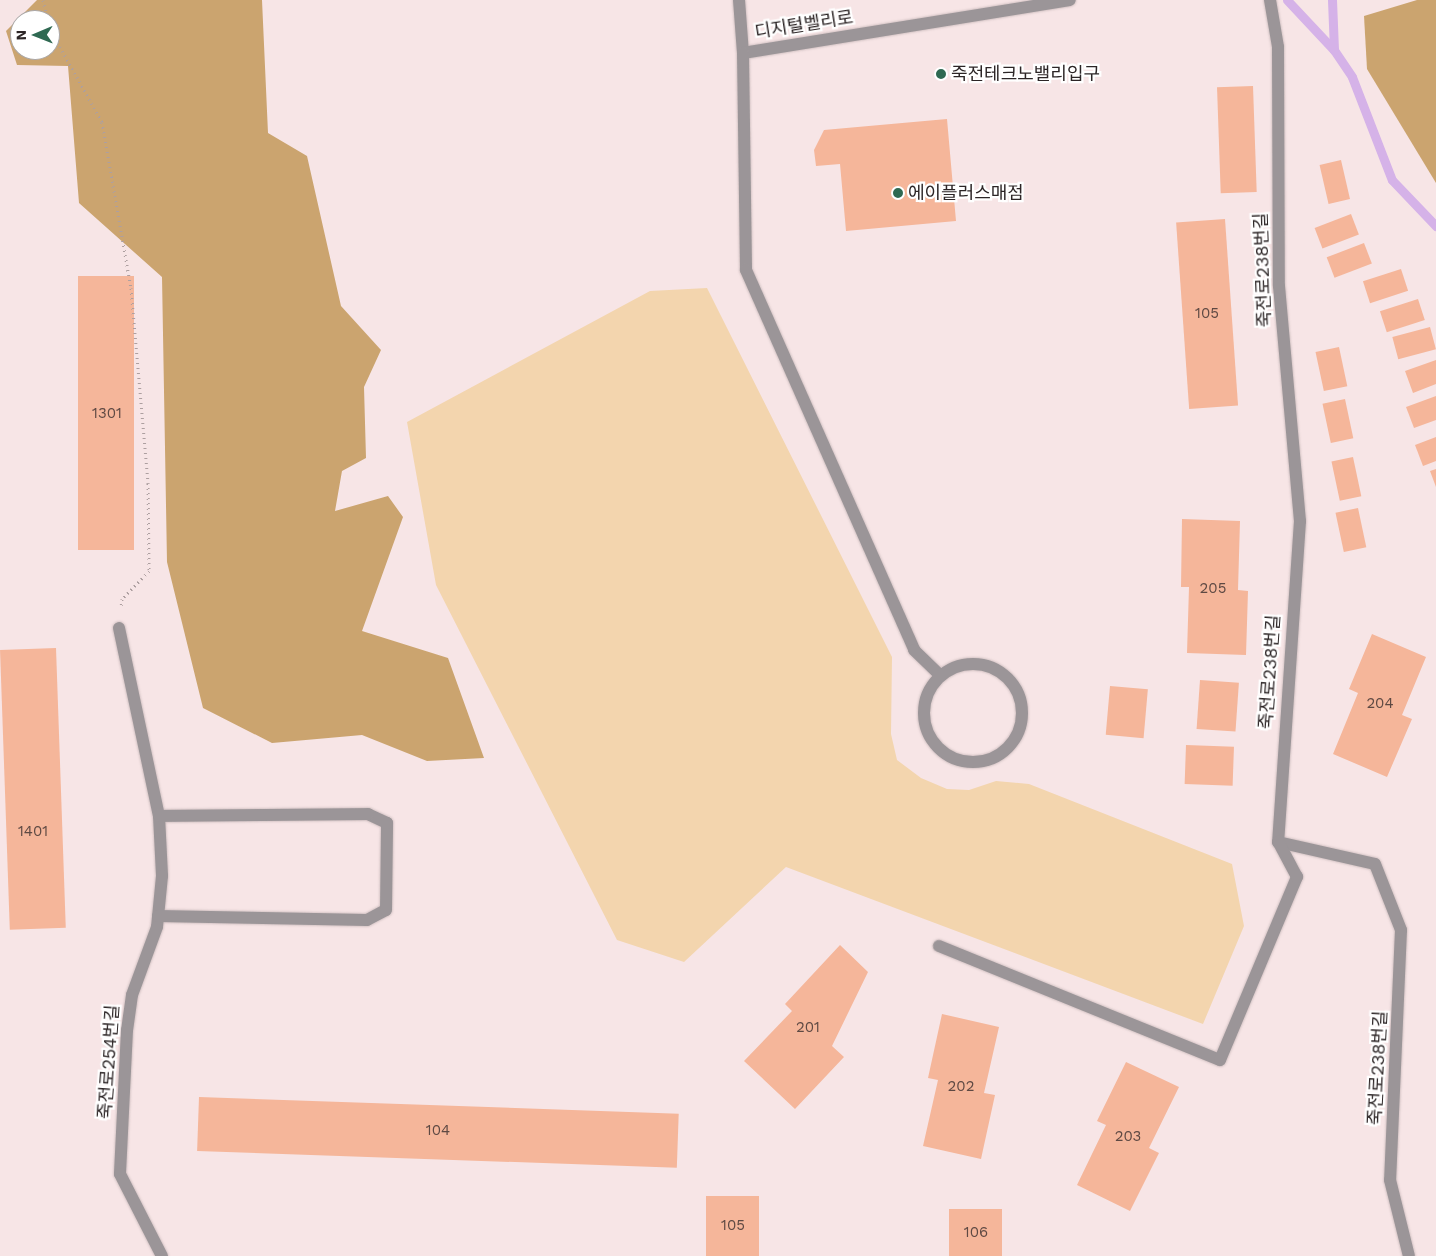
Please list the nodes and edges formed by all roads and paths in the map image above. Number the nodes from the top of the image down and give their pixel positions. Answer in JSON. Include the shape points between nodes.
{"nodes":[{"id":1,"x":739,"y":0,"type":"edge"},
{"id":2,"x":1070,"y":0,"type":"edge"},
{"id":3,"x":1270,"y":3,"type":"edge"},
{"id":4,"x":60,"y":47,"type":"edge"},
{"id":5,"x":743,"y":52,"type":"junction"},
{"id":6,"x":119,"y":628,"type":"joint"},
{"id":7,"x":941,"y":676,"type":"junction"},
{"id":8,"x":158,"y":816,"type":"junction"},
{"id":9,"x":1278,"y":842,"type":"junction"},
{"id":10,"x":158,"y":916,"type":"junction"},
{"id":11,"x":939,"y":946,"type":"dead end"},
{"id":12,"x":162,"y":1256,"type":"edge"},
{"id":13,"x":1408,"y":1256,"type":"edge"}],
"edges":[{"from":1,"to":5,"type":"street","name":"디지털벨리로"},
{"from":2,"to":5,"type":"street","name":"디지털벨리로"},
{"from":3,"to":9,"type":"street","name":"죽전로238번길","via":[[1278,47],[1278,286],[1300,521]]},
{"from":4,"to":6,"type":"path","via":[[102,122],[131,288],[148,483],[149,571],[122,599]]},
{"from":5,"to":7,"type":"street","via":[[746,270],[914,650]]},
{"from":6,"to":8,"type":"street","name":"죽전로254번길"},
{"from":7,"to":7,"type":"street","via":[[972,664],[1003,674],[1021,702],[1022,718],[1008,747],[981,762],[958,760],[937,748],[924,719],[930,688]]},
{"from":8,"to":10,"type":"street","name":"죽전로254번길","via":[[162,876]]},
{"from":8,"to":10,"type":"street","via":[[368,814],[387,823],[386,910],[367,920]]},
{"from":9,"to":11,"type":"street","via":[[1297,877],[1220,1060]]},
{"from":9,"to":13,"type":"street","name":"죽전로238번길","via":[[1375,864],[1401,930],[1390,1180]]},
{"from":10,"to":12,"type":"street","name":"죽전로254번길","via":[[128,1021],[120,1174]]}]}
